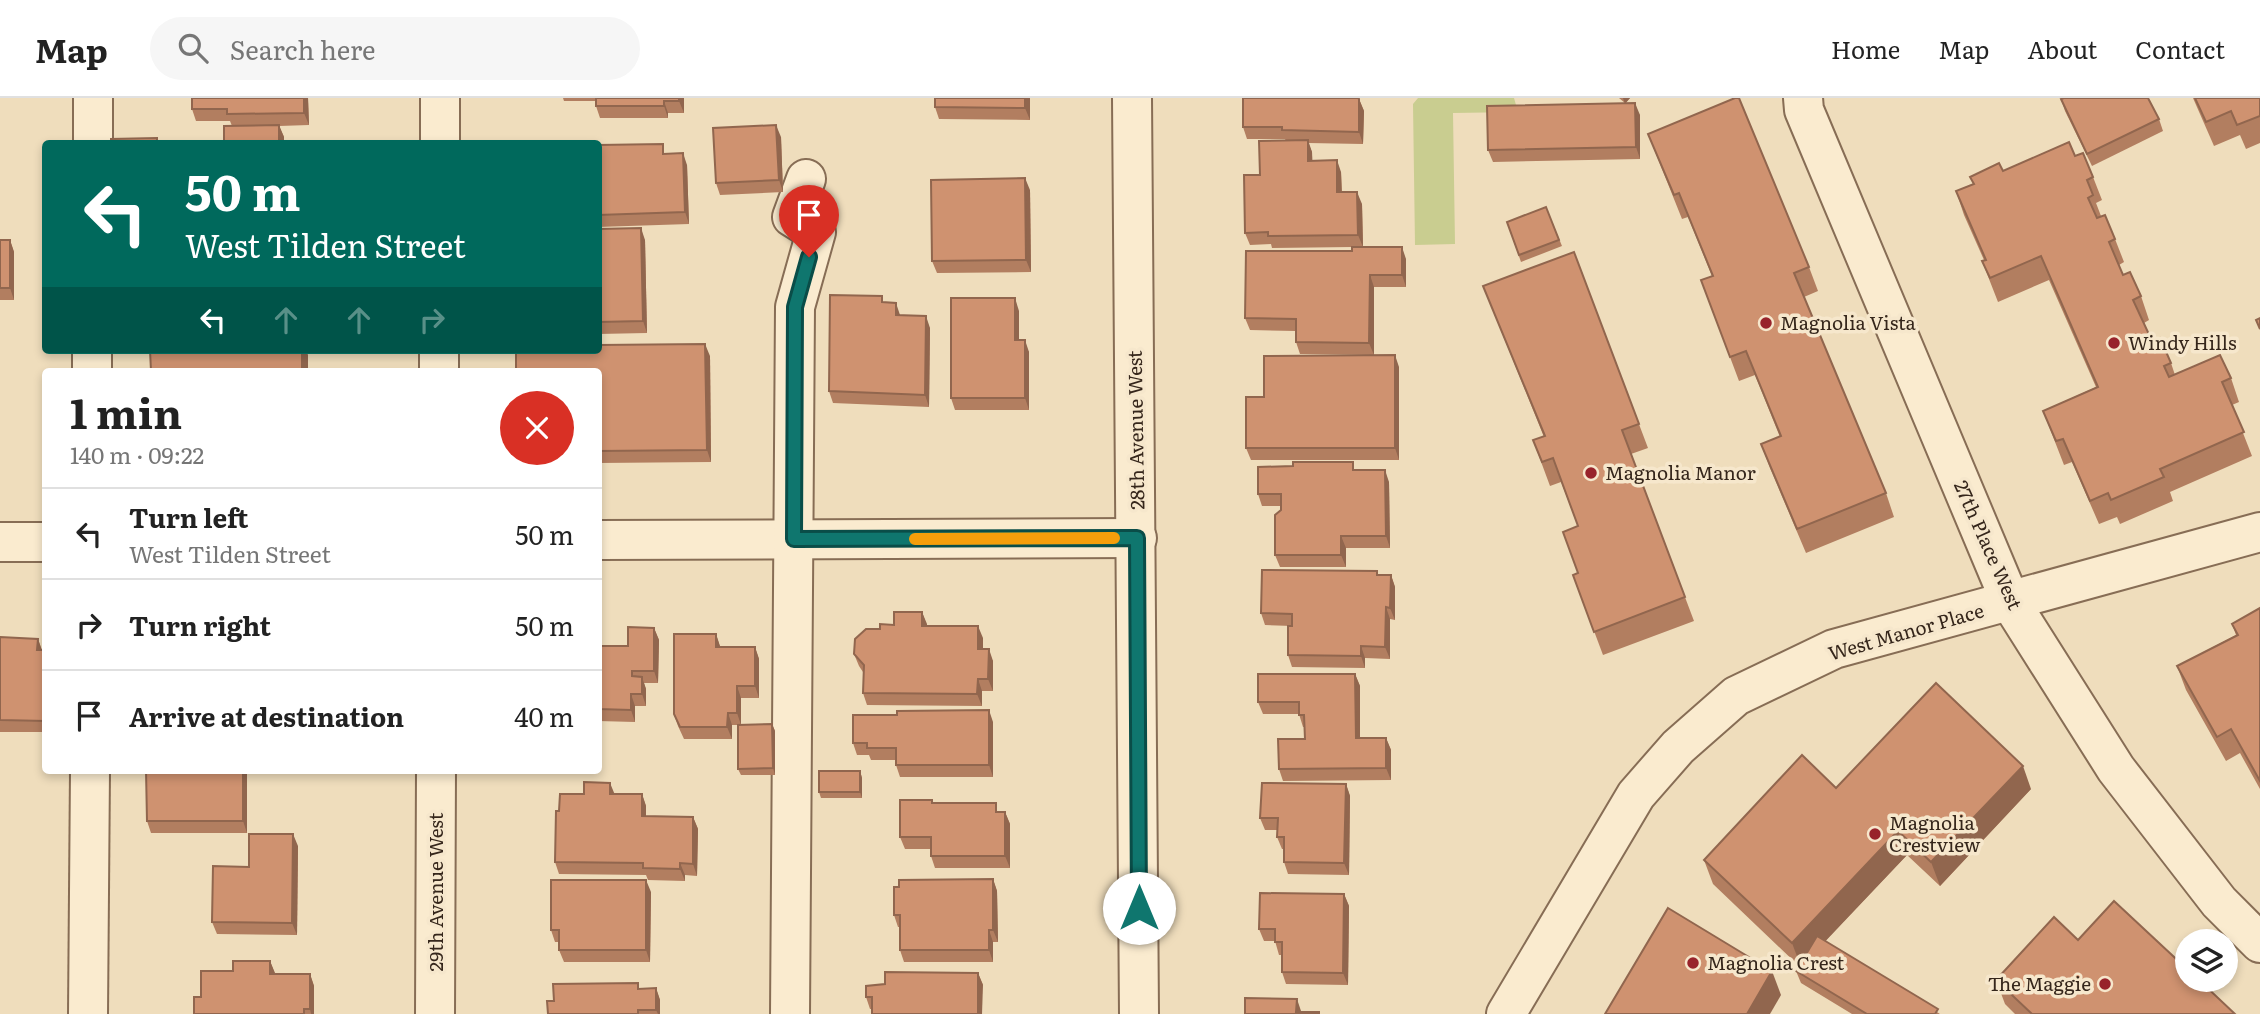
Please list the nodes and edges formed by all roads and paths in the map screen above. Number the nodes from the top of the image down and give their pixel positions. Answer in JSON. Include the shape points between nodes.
{"nodes":[{"id":1,"x":93,"y":98,"type":"edge"},
{"id":2,"x":440,"y":98,"type":"edge"},
{"id":3,"x":1132,"y":98,"type":"edge"},
{"id":4,"x":1803,"y":98,"type":"edge"},
{"id":5,"x":93,"y":140,"type":"edge"},
{"id":6,"x":440,"y":140,"type":"edge"},
{"id":7,"x":806,"y":179,"type":"dead end"},
{"id":8,"x":2260,"y":532,"type":"edge"},
{"id":9,"x":1137,"y":538,"type":"junction"},
{"id":10,"x":794,"y":539,"type":"junction"},
{"id":11,"x":602,"y":540,"type":"edge"},
{"id":12,"x":0,"y":542,"type":"edge"},
{"id":13,"x":42,"y":542,"type":"edge"},
{"id":14,"x":2011,"y":603,"type":"junction"},
{"id":15,"x":90,"y":774,"type":"edge"},
{"id":16,"x":436,"y":774,"type":"edge"},
{"id":17,"x":2260,"y":943,"type":"edge"},
{"id":18,"x":88,"y":1014,"type":"edge"},
{"id":19,"x":435,"y":1014,"type":"edge"},
{"id":20,"x":790,"y":1014,"type":"edge"},
{"id":21,"x":1139,"y":1014,"type":"edge"},
{"id":22,"x":1506,"y":1014,"type":"edge"}],
"edges":[{"from":1,"to":5,"type":"street"},
{"from":2,"to":6,"type":"street"},
{"from":3,"to":9,"type":"street","name":"28th Avenue West"},
{"from":4,"to":14,"type":"street","name":"27th Place West","via":[[1804,110]]},
{"from":7,"to":10,"type":"street","via":[[792,217],[816,232],[795,307]]},
{"from":8,"to":14,"type":"street","name":"West Manor Place"},
{"from":9,"to":10,"type":"street"},
{"from":9,"to":21,"type":"street","name":"28th Avenue West"},
{"from":10,"to":11,"type":"street"},
{"from":10,"to":20,"type":"street"},
{"from":12,"to":13,"type":"street"},
{"from":14,"to":17,"type":"street","name":"27th Place West","via":[[2116,768],[2219,902]]},
{"from":14,"to":22,"type":"street","name":"West Manor Place","via":[[1834,649],[1731,701],[1678,747],[1636,795]]},
{"from":15,"to":18,"type":"street"},
{"from":16,"to":19,"type":"street","name":"29th Avenue West"}]}
